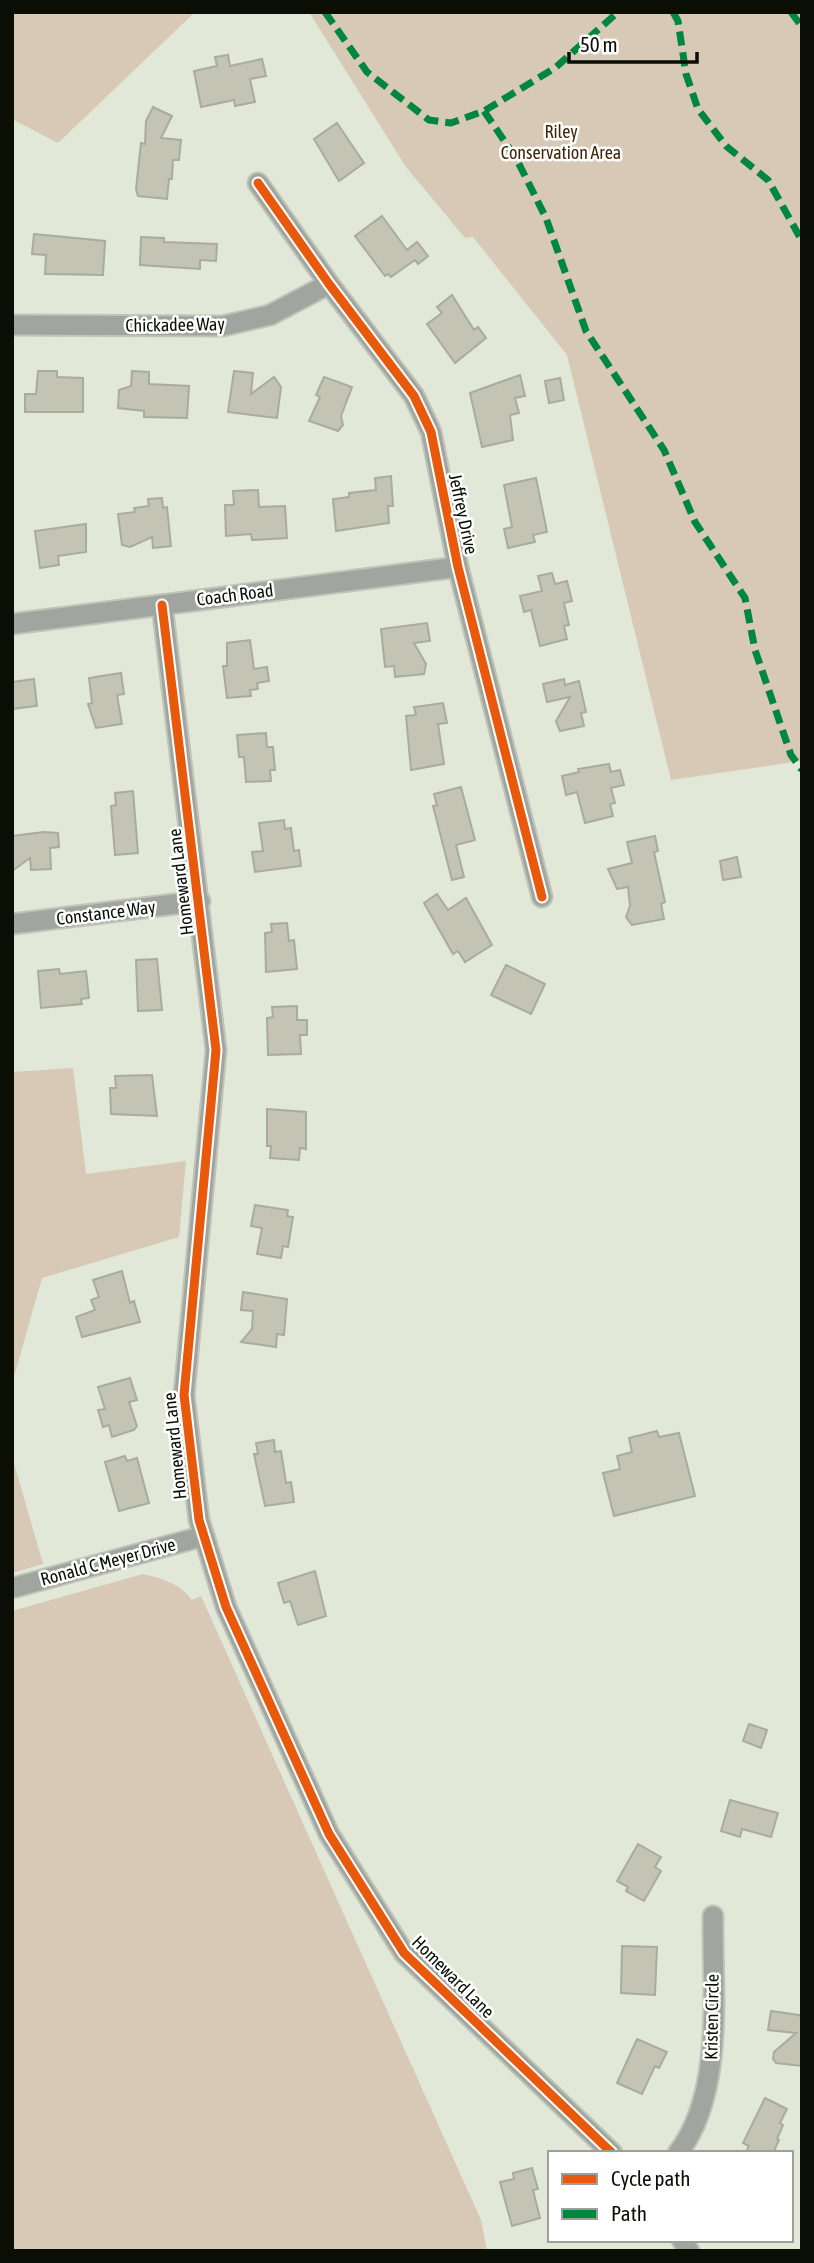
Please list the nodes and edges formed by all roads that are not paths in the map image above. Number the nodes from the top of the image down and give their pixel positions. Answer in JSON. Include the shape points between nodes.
{"nodes":[{"id":1,"x":258,"y":183,"type":"dead end"},
{"id":2,"x":329,"y":284,"type":"junction"},
{"id":3,"x":12,"y":325,"type":"edge"},
{"id":4,"x":458,"y":567,"type":"junction"},
{"id":5,"x":162,"y":605,"type":"junction"},
{"id":6,"x":12,"y":624,"type":"edge"},
{"id":7,"x":542,"y":897,"type":"dead end"},
{"id":8,"x":200,"y":901,"type":"junction"},
{"id":9,"x":12,"y":925,"type":"edge"},
{"id":10,"x":204,"y":1536,"type":"junction"},
{"id":11,"x":12,"y":1588,"type":"edge"},
{"id":12,"x":713,"y":1916,"type":"dead end"},
{"id":13,"x":610,"y":2151,"type":"edge"},
{"id":14,"x":680,"y":2151,"type":"edge"}],
"edges":[{"from":1,"to":2,"type":"street","name":"Jeffrey Drive"},
{"from":2,"to":3,"type":"street","name":"Chickadee Way","via":[[270,315],[223,326]]},
{"from":2,"to":4,"type":"street","name":"Jeffrey Drive","via":[[414,396],[431,432]]},
{"from":4,"to":5,"type":"street","name":"Coach Road"},
{"from":4,"to":7,"type":"street","name":"Jeffrey Drive"},
{"from":5,"to":6,"type":"street","name":"Coach Road"},
{"from":5,"to":8,"type":"street","name":"Homeward Lane"},
{"from":8,"to":9,"type":"street","name":"Constance Way"},
{"from":8,"to":10,"type":"street","name":"Homeward Lane","via":[[216,1050],[184,1395]]},
{"from":10,"to":11,"type":"street","name":"Ronald C Meyer Drive"},
{"from":10,"to":13,"type":"street","name":"Homeward Lane","via":[[226,1607],[329,1834],[404,1953]]},
{"from":12,"to":14,"type":"street","name":"Kristen Circle","via":[[711,2073],[691,2136]]}]}
